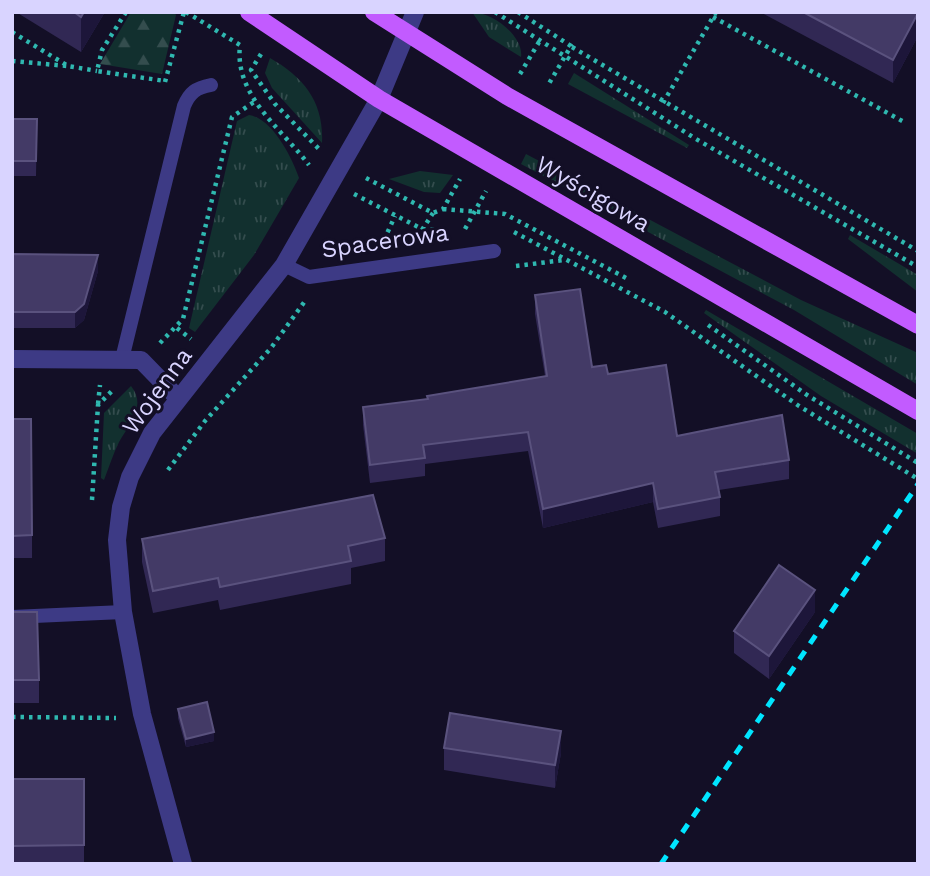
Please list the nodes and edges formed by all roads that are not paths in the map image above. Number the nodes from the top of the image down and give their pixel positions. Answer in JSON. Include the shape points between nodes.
{"nodes":[{"id":1,"x":249,"y":12,"type":"edge"},
{"id":2,"x":374,"y":12,"type":"edge"},
{"id":3,"x":415,"y":12,"type":"edge"},
{"id":4,"x":406,"y":33,"type":"junction"},
{"id":5,"x":211,"y":85,"type":"dead end"},
{"id":6,"x":379,"y":99,"type":"junction"},
{"id":7,"x":494,"y":251,"type":"dead end"},
{"id":8,"x":284,"y":265,"type":"junction"},
{"id":9,"x":918,"y":325,"type":"edge"},
{"id":10,"x":12,"y":359,"type":"edge"},
{"id":11,"x":122,"y":359,"type":"junction"},
{"id":12,"x":178,"y":398,"type":"junction"},
{"id":13,"x":918,"y":411,"type":"edge"},
{"id":14,"x":123,"y":612,"type":"junction"},
{"id":15,"x":12,"y":617,"type":"edge"},
{"id":16,"x":183,"y":864,"type":"edge"}],
"edges":[{"from":1,"to":6,"type":"main road","name":"Wyścigowa"},
{"from":2,"to":4,"type":"main road","name":"Wyścigowa"},
{"from":3,"to":4,"type":"street","name":"Wojenna"},
{"from":4,"to":6,"type":"street","name":"Wojenna"},
{"from":4,"to":9,"type":"main road","name":"Wyścigowa","via":[[516,101]]},
{"from":5,"to":11,"type":"lane","name":"Wojenna","via":[[198,87],[184,106]]},
{"from":6,"to":8,"type":"street","name":"Wojenna"},
{"from":6,"to":13,"type":"main road","name":"Wyścigowa"},
{"from":7,"to":8,"type":"lane","name":"Spacerowa","via":[[309,277]]},
{"from":8,"to":12,"type":"street","name":"Wojenna"},
{"from":10,"to":11,"type":"street"},
{"from":11,"to":12,"type":"street","via":[[141,360]]},
{"from":12,"to":14,"type":"street","name":"Wojenna","via":[[140,455],[121,507],[117,540]]},
{"from":14,"to":15,"type":"lane"},
{"from":14,"to":16,"type":"street","name":"Wojenna","via":[[142,714]]}]}
